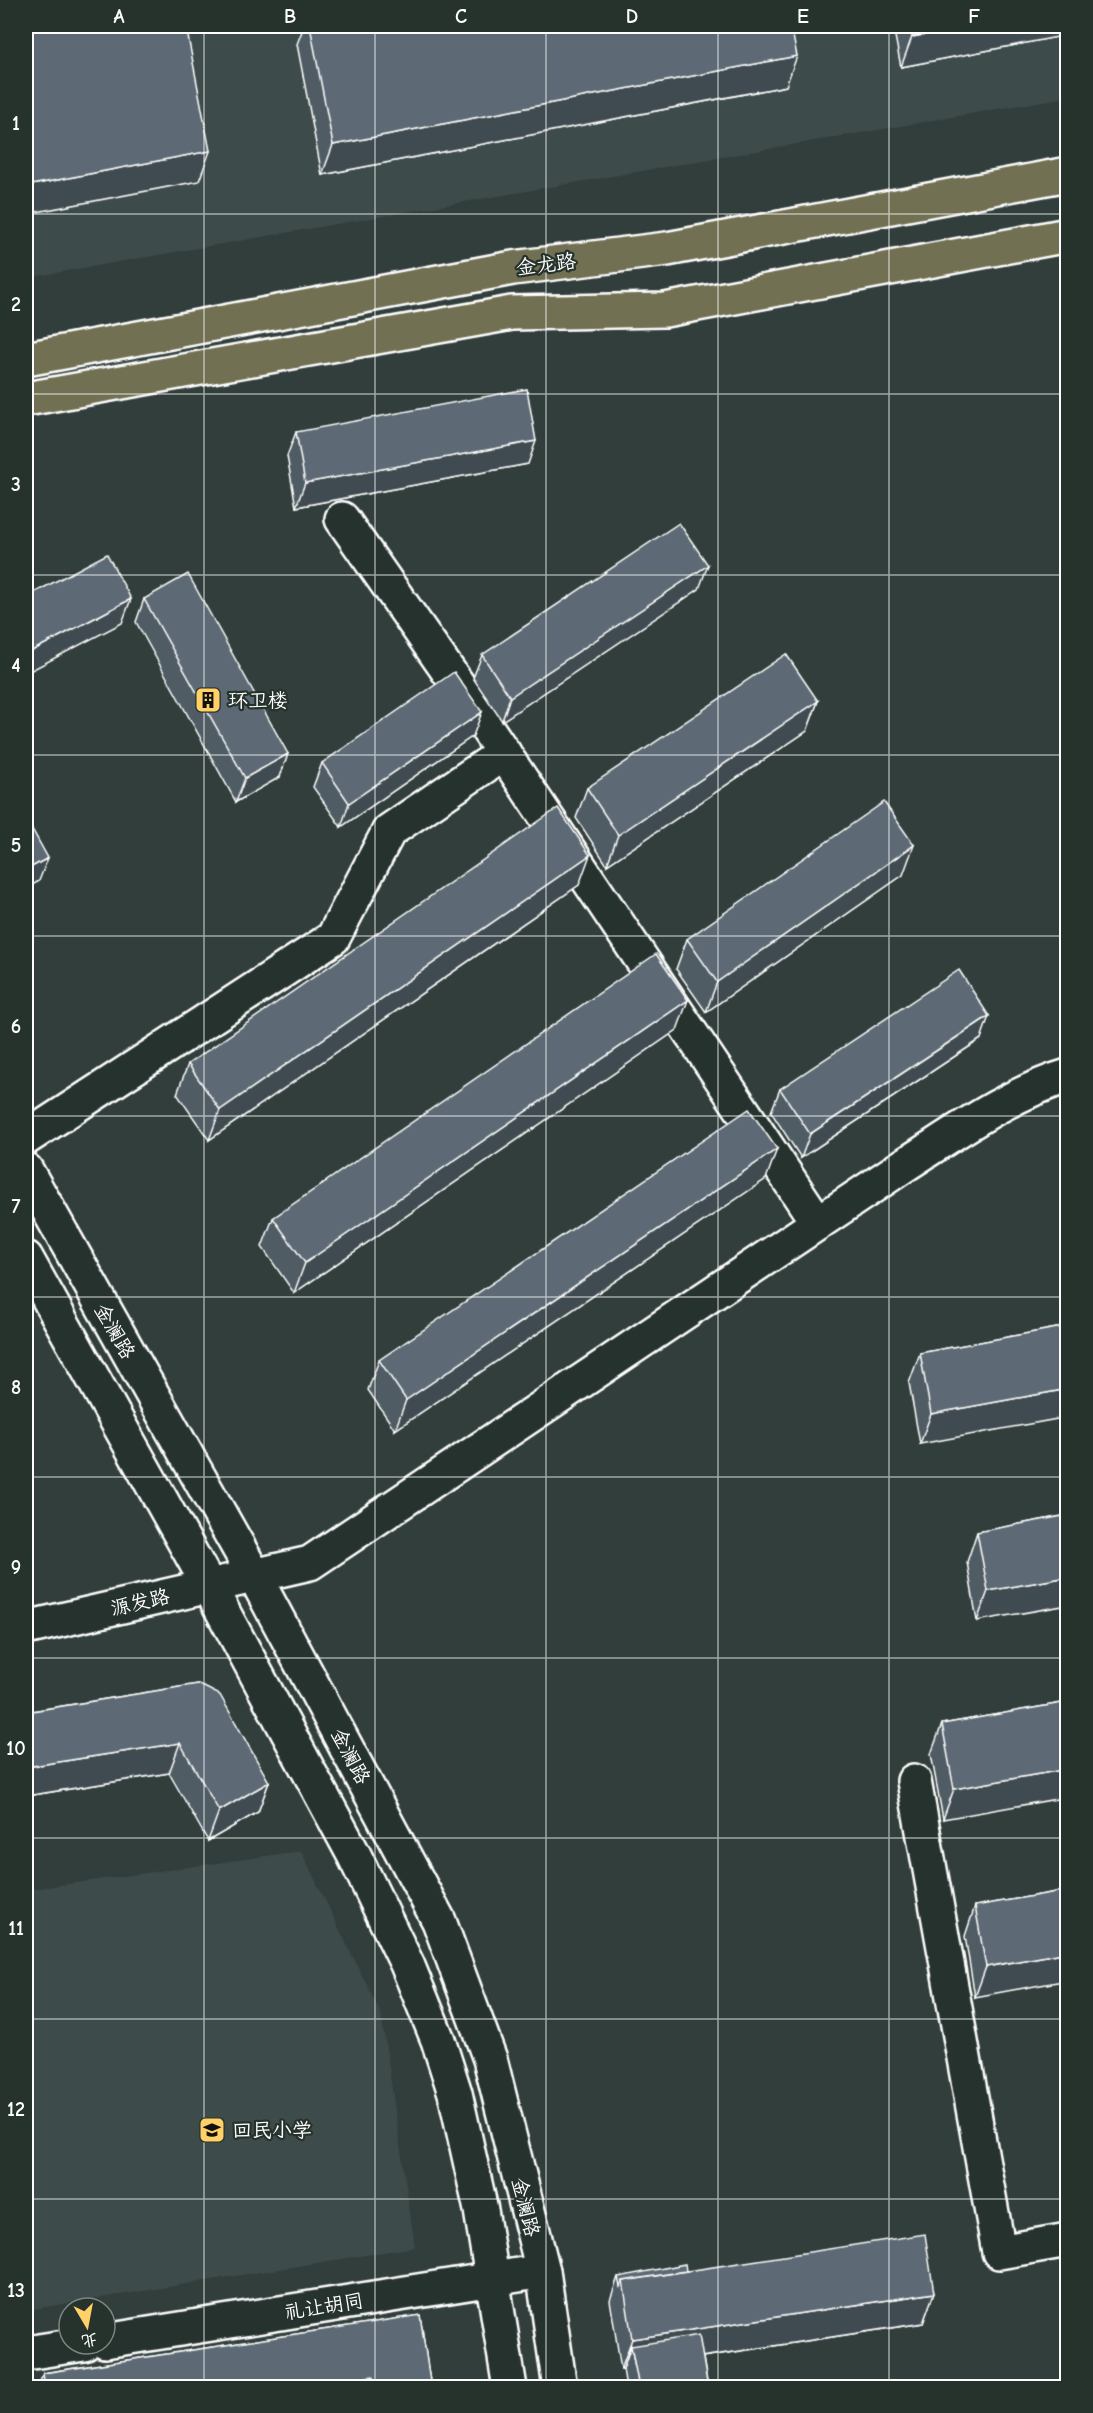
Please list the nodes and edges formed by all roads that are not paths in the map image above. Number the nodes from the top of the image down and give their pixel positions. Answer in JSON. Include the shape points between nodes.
{"nodes":[{"id":1,"x":1068,"y":174,"type":"edge"},
{"id":2,"x":1068,"y":236,"type":"edge"},
{"id":3,"x":26,"y":359,"type":"edge"},
{"id":4,"x":26,"y":399,"type":"edge"},
{"id":5,"x":342,"y":519,"type":"dead end"},
{"id":6,"x":504,"y":753,"type":"junction"},
{"id":7,"x":1068,"y":1076,"type":"edge"},
{"id":8,"x":26,"y":1138,"type":"edge"},
{"id":9,"x":26,"y":1170,"type":"edge"},
{"id":10,"x":818,"y":1223,"type":"junction"},
{"id":11,"x":26,"y":1257,"type":"edge"},
{"id":12,"x":254,"y":1575,"type":"junction"},
{"id":13,"x":209,"y":1586,"type":"junction"},
{"id":14,"x":26,"y":1628,"type":"edge"},
{"id":15,"x":914,"y":1781,"type":"dead end"},
{"id":16,"x":1068,"y":2240,"type":"edge"},
{"id":17,"x":543,"y":2271,"type":"junction"},
{"id":18,"x":493,"y":2279,"type":"junction"},
{"id":19,"x":117,"y":2339,"type":"edge"},
{"id":20,"x":57,"y":2348,"type":"edge"},
{"id":21,"x":26,"y":2353,"type":"edge"},
{"id":22,"x":510,"y":2388,"type":"edge"},
{"id":23,"x":560,"y":2388,"type":"edge"}],
"edges":[{"from":1,"to":3,"type":"main road","name":"金龙路","via":[[667,249],[513,268]]},
{"from":2,"to":4,"type":"main road","via":[[665,310],[512,313]]},
{"from":5,"to":6,"type":"street"},
{"from":6,"to":8,"type":"street","via":[[388,831],[333,938]]},
{"from":6,"to":10,"type":"street"},
{"from":7,"to":10,"type":"street","name":"源发路","via":[[1046,1082],[987,1113]]},
{"from":9,"to":12,"type":"street","name":"金澜路"},
{"from":10,"to":12,"type":"street","name":"源发路","via":[[310,1563]]},
{"from":11,"to":13,"type":"street"},
{"from":12,"to":13,"type":"street","name":"源发路"},
{"from":12,"to":17,"type":"street","name":"金澜路","via":[[439,1921],[490,2059]]},
{"from":13,"to":14,"type":"street","name":"源发路"},
{"from":13,"to":18,"type":"street","via":[[354,1855],[424,2007],[455,2093]]},
{"from":15,"to":16,"type":"street","via":[[999,2252]]},
{"from":17,"to":18,"type":"street","name":"礼让胡同"},
{"from":17,"to":23,"type":"street","name":"金澜路"},
{"from":18,"to":19,"type":"street","name":"礼让胡同"},
{"from":18,"to":22,"type":"street"},
{"from":20,"to":21,"type":"street"}]}
